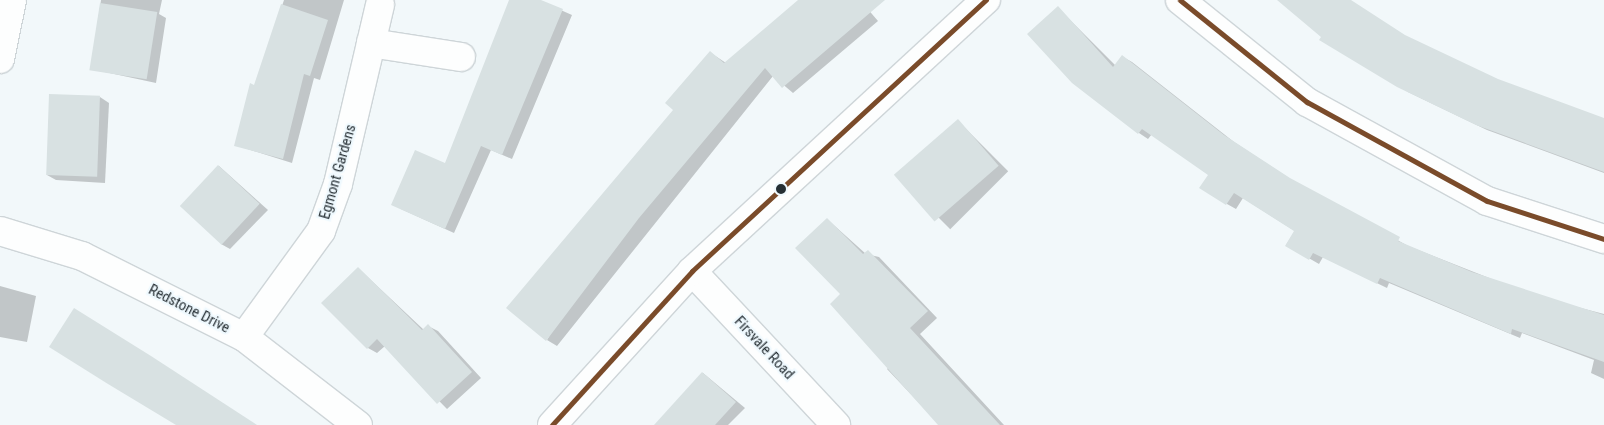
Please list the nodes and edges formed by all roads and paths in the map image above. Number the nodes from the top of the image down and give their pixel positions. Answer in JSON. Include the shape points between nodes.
{"nodes":[{"id":1,"x":12,"y":0,"type":"edge"},
{"id":2,"x":986,"y":0,"type":"edge"},
{"id":3,"x":1180,"y":0,"type":"edge"},
{"id":4,"x":380,"y":6,"type":"dead end"},
{"id":5,"x":371,"y":43,"type":"junction"},
{"id":6,"x":461,"y":57,"type":"dead end"},
{"id":7,"x":0,"y":59,"type":"edge"},
{"id":8,"x":0,"y":231,"type":"edge"},
{"id":9,"x":1604,"y":239,"type":"edge"},
{"id":10,"x":692,"y":271,"type":"junction"},
{"id":11,"x":244,"y":337,"type":"junction"},
{"id":12,"x":358,"y":425,"type":"edge"},
{"id":13,"x":552,"y":425,"type":"edge"},
{"id":14,"x":836,"y":425,"type":"edge"}],
"edges":[{"from":1,"to":7,"type":"street"},
{"from":2,"to":10,"type":"street"},
{"from":3,"to":9,"type":"street","via":[[1307,102],[1487,202]]},
{"from":4,"to":5,"type":"street","name":"Egmont Gardens"},
{"from":5,"to":6,"type":"street"},
{"from":5,"to":11,"type":"street","name":"Egmont Gardens","via":[[338,184],[321,231]]},
{"from":8,"to":11,"type":"street","name":"Redstone Drive","via":[[82,256]]},
{"from":10,"to":13,"type":"street"},
{"from":10,"to":14,"type":"street","name":"Firsvale Road"},
{"from":11,"to":12,"type":"street","name":"Redstone Drive"}]}
